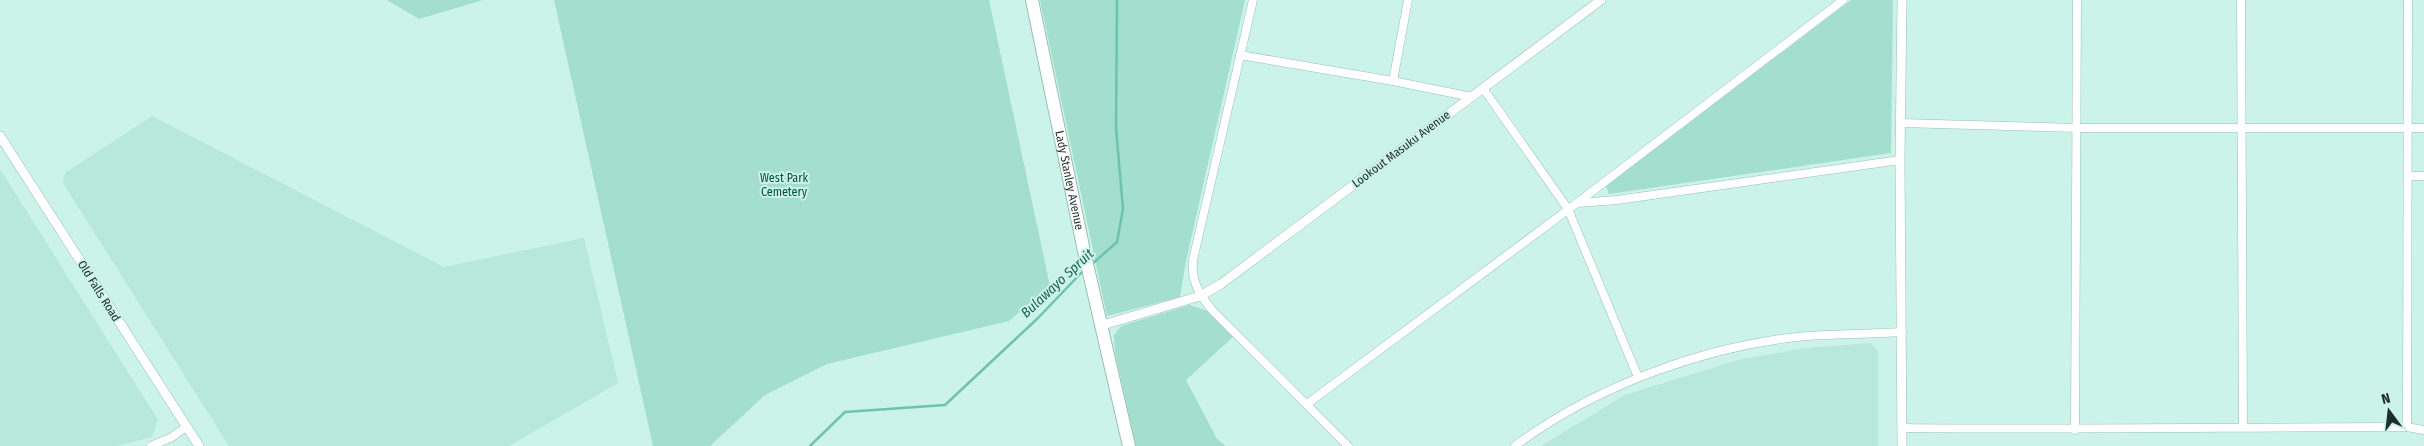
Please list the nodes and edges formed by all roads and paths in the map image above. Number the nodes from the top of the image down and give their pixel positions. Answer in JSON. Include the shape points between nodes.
{"nodes":[{"id":1,"x":1032,"y":0,"type":"edge"},
{"id":2,"x":1253,"y":0,"type":"edge"},
{"id":3,"x":1408,"y":0,"type":"edge"},
{"id":4,"x":1601,"y":0,"type":"edge"},
{"id":5,"x":1843,"y":0,"type":"edge"},
{"id":6,"x":1902,"y":0,"type":"edge"},
{"id":7,"x":2077,"y":0,"type":"edge"},
{"id":8,"x":2241,"y":0,"type":"edge"},
{"id":9,"x":2408,"y":0,"type":"edge"},
{"id":10,"x":1240,"y":55,"type":"junction"},
{"id":11,"x":1393,"y":81,"type":"junction"},
{"id":12,"x":1483,"y":88,"type":"junction"},
{"id":13,"x":1472,"y":97,"type":"junction"},
{"id":14,"x":1900,"y":123,"type":"junction"},
{"id":15,"x":2078,"y":128,"type":"junction"},
{"id":16,"x":2408,"y":128,"type":"junction"},
{"id":17,"x":2424,"y":128,"type":"edge"},
{"id":18,"x":2241,"y":129,"type":"junction"},
{"id":19,"x":0,"y":136,"type":"edge"},
{"id":20,"x":1900,"y":160,"type":"junction"},
{"id":21,"x":2408,"y":176,"type":"junction"},
{"id":22,"x":2424,"y":176,"type":"edge"},
{"id":23,"x":1577,"y":203,"type":"junction"},
{"id":24,"x":1568,"y":209,"type":"junction"},
{"id":25,"x":1200,"y":296,"type":"junction"},
{"id":26,"x":1102,"y":326,"type":"junction"},
{"id":27,"x":1902,"y":332,"type":"junction"},
{"id":28,"x":1638,"y":377,"type":"junction"},
{"id":29,"x":1307,"y":404,"type":"junction"},
{"id":30,"x":2243,"y":426,"type":"junction"},
{"id":31,"x":186,"y":427,"type":"junction"},
{"id":32,"x":2407,"y":427,"type":"junction"},
{"id":33,"x":1902,"y":428,"type":"junction"},
{"id":34,"x":2075,"y":430,"type":"junction"},
{"id":35,"x":2424,"y":430,"type":"edge"},
{"id":36,"x":153,"y":446,"type":"edge"},
{"id":37,"x":200,"y":446,"type":"edge"},
{"id":38,"x":1129,"y":446,"type":"edge"},
{"id":39,"x":1348,"y":446,"type":"edge"},
{"id":40,"x":1515,"y":446,"type":"edge"},
{"id":41,"x":1902,"y":446,"type":"edge"}],
"edges":[{"from":1,"to":26,"type":"highway","name":"Lady Stanley Avenue"},
{"from":2,"to":10,"type":"street"},
{"from":3,"to":11,"type":"street"},
{"from":4,"to":12,"type":"street","name":"Lookout Masuku Avenue"},
{"from":5,"to":23,"type":"street"},
{"from":6,"to":14,"type":"street"},
{"from":7,"to":15,"type":"street"},
{"from":8,"to":18,"type":"street"},
{"from":9,"to":16,"type":"street"},
{"from":10,"to":11,"type":"street"},
{"from":10,"to":25,"type":"street","via":[[1192,260],[1194,283]]},
{"from":11,"to":13,"type":"street"},
{"from":12,"to":13,"type":"street","name":"Lookout Masuku Avenue"},
{"from":12,"to":24,"type":"street"},
{"from":13,"to":25,"type":"street","name":"Lookout Masuku Avenue","via":[[1221,284]]},
{"from":14,"to":15,"type":"street"},
{"from":14,"to":20,"type":"street"},
{"from":15,"to":18,"type":"street"},
{"from":15,"to":34,"type":"street"},
{"from":16,"to":17,"type":"street"},
{"from":16,"to":18,"type":"street"},
{"from":16,"to":21,"type":"street"},
{"from":18,"to":30,"type":"street"},
{"from":19,"to":31,"type":"street","name":"Old Falls Road"},
{"from":20,"to":23,"type":"street"},
{"from":20,"to":27,"type":"street"},
{"from":21,"to":22,"type":"street"},
{"from":21,"to":32,"type":"street"},
{"from":23,"to":24,"type":"street"},
{"from":24,"to":28,"type":"street"},
{"from":24,"to":29,"type":"street"},
{"from":25,"to":26,"type":"street","name":"Lookout Masuku Avenue"},
{"from":25,"to":29,"type":"street"},
{"from":26,"to":38,"type":"highway","name":"Lady Stanley Avenue"},
{"from":27,"to":28,"type":"street","via":[[1806,336],[1772,341],[1733,348]]},
{"from":27,"to":33,"type":"street"},
{"from":28,"to":40,"type":"street","via":[[1564,414]]},
{"from":29,"to":39,"type":"street"},
{"from":30,"to":32,"type":"street"},
{"from":30,"to":34,"type":"street"},
{"from":31,"to":36,"type":"street","via":[[172,438]]},
{"from":31,"to":37,"type":"street","name":"Old Falls Road"},
{"from":32,"to":35,"type":"street"},
{"from":33,"to":34,"type":"street"},
{"from":33,"to":41,"type":"street"}]}
